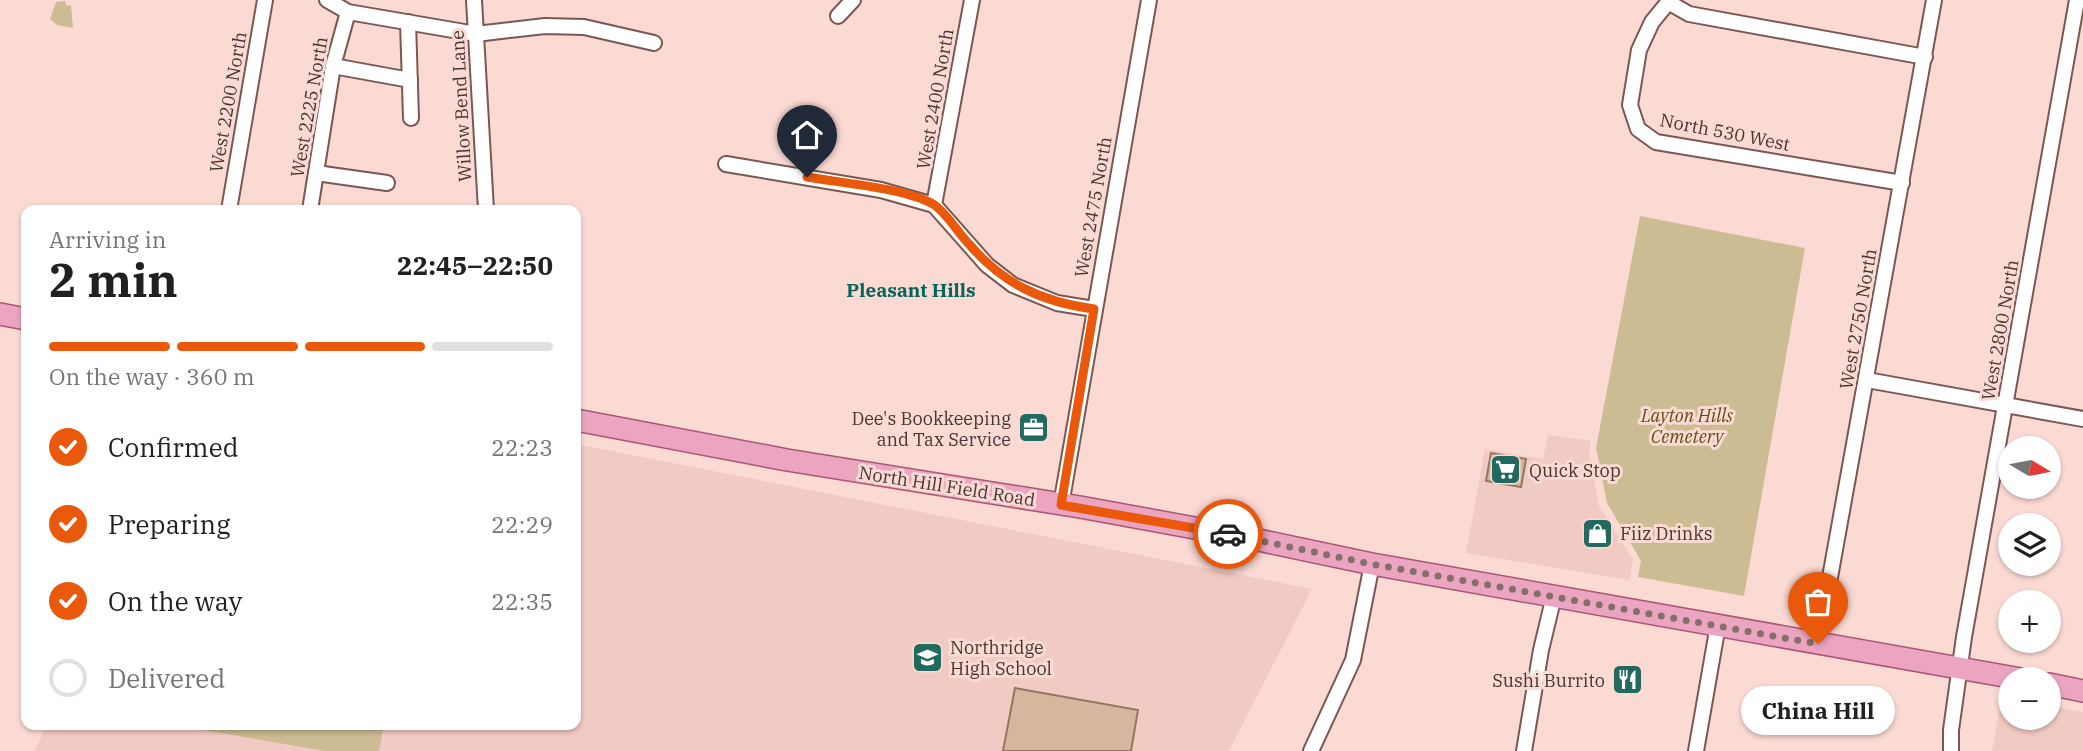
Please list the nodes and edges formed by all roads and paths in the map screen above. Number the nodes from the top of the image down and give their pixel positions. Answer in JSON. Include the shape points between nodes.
{"nodes":[{"id":1,"x":265,"y":0,"type":"edge"},
{"id":2,"x":327,"y":0,"type":"edge"},
{"id":3,"x":474,"y":0,"type":"edge"},
{"id":4,"x":853,"y":0,"type":"edge"},
{"id":5,"x":972,"y":0,"type":"edge"},
{"id":6,"x":1149,"y":0,"type":"edge"},
{"id":7,"x":1934,"y":0,"type":"edge"},
{"id":8,"x":2077,"y":0,"type":"edge"},
{"id":9,"x":1669,"y":1,"type":"edge"},
{"id":10,"x":348,"y":12,"type":"junction"},
{"id":11,"x":838,"y":16,"type":"dead end"},
{"id":12,"x":408,"y":22,"type":"junction"},
{"id":13,"x":477,"y":34,"type":"junction"},
{"id":14,"x":653,"y":43,"type":"dead end"},
{"id":15,"x":1925,"y":57,"type":"junction"},
{"id":16,"x":333,"y":66,"type":"junction"},
{"id":17,"x":410,"y":80,"type":"junction"},
{"id":18,"x":411,"y":118,"type":"dead end"},
{"id":19,"x":726,"y":164,"type":"dead end"},
{"id":20,"x":316,"y":173,"type":"junction"},
{"id":21,"x":387,"y":183,"type":"dead end"},
{"id":22,"x":1902,"y":183,"type":"junction"},
{"id":23,"x":230,"y":205,"type":"edge"},
{"id":24,"x":311,"y":205,"type":"edge"},
{"id":25,"x":486,"y":205,"type":"edge"},
{"id":26,"x":934,"y":205,"type":"junction"},
{"id":27,"x":1094,"y":309,"type":"junction"},
{"id":28,"x":0,"y":314,"type":"edge"},
{"id":29,"x":21,"y":319,"type":"edge"},
{"id":30,"x":1867,"y":380,"type":"junction"},
{"id":31,"x":2006,"y":405,"type":"junction"},
{"id":32,"x":2083,"y":419,"type":"edge"},
{"id":33,"x":581,"y":422,"type":"edge"},
{"id":34,"x":1061,"y":505,"type":"junction"},
{"id":35,"x":1371,"y":564,"type":"junction"},
{"id":36,"x":1554,"y":596,"type":"junction"},
{"id":37,"x":1718,"y":625,"type":"junction"},
{"id":38,"x":1818,"y":644,"type":"junction"},
{"id":39,"x":1960,"y":667,"type":"junction"},
{"id":40,"x":1998,"y":674,"type":"edge"},
{"id":41,"x":2061,"y":686,"type":"edge"},
{"id":42,"x":2083,"y":691,"type":"edge"},
{"id":43,"x":1311,"y":751,"type":"edge"},
{"id":44,"x":1524,"y":751,"type":"edge"},
{"id":45,"x":1696,"y":751,"type":"edge"},
{"id":46,"x":1951,"y":751,"type":"edge"}],
"edges":[{"from":1,"to":23,"type":"street","name":"West 2200 North"},
{"from":2,"to":10,"type":"street"},
{"from":3,"to":13,"type":"street","name":"Willow Bend Lane"},
{"from":4,"to":11,"type":"street"},
{"from":5,"to":26,"type":"street","name":"West 2400 North"},
{"from":6,"to":27,"type":"street","name":"West 2475 North"},
{"from":7,"to":15,"type":"street","name":"West 2750 North"},
{"from":8,"to":31,"type":"street","name":"West 2800 North"},
{"from":9,"to":15,"type":"street","via":[[1689,14]]},
{"from":9,"to":22,"type":"street","name":"North 530 West","via":[[1652,22],[1639,50],[1630,105],[1638,130],[1656,142]]},
{"from":10,"to":12,"type":"street"},
{"from":10,"to":16,"type":"street","name":"West 2225 North"},
{"from":12,"to":13,"type":"street"},
{"from":12,"to":17,"type":"street"},
{"from":13,"to":14,"type":"street","via":[[545,26],[584,27]]},
{"from":13,"to":25,"type":"street","name":"Willow Bend Lane"},
{"from":15,"to":22,"type":"street","name":"West 2750 North"},
{"from":16,"to":17,"type":"street"},
{"from":16,"to":20,"type":"street","name":"West 2225 North"},
{"from":17,"to":18,"type":"street"},
{"from":19,"to":26,"type":"street","via":[[881,190]]},
{"from":20,"to":21,"type":"street"},
{"from":20,"to":24,"type":"street","name":"West 2225 North"},
{"from":22,"to":30,"type":"street","name":"West 2750 North"},
{"from":26,"to":27,"type":"street","via":[[987,265],[1013,285],[1057,303]]},
{"from":27,"to":34,"type":"street","name":"West 2475 North"},
{"from":28,"to":29,"type":"main road"},
{"from":30,"to":31,"type":"street"},
{"from":30,"to":38,"type":"street","name":"West 2750 North"},
{"from":31,"to":32,"type":"street"},
{"from":31,"to":39,"type":"street","name":"West 2800 North"},
{"from":33,"to":34,"type":"main road","name":"North Hill Field Road"},
{"from":34,"to":35,"type":"main road","name":"North Hill Field Road"},
{"from":35,"to":36,"type":"main road","name":"North Hill Field Road"},
{"from":35,"to":43,"type":"street","via":[[1353,660]]},
{"from":36,"to":37,"type":"main road","name":"North Hill Field Road"},
{"from":36,"to":44,"type":"street"},
{"from":37,"to":38,"type":"main road","name":"North Hill Field Road"},
{"from":37,"to":45,"type":"street"},
{"from":38,"to":39,"type":"main road","name":"North Hill Field Road"},
{"from":39,"to":40,"type":"main road","name":"North Hill Field Road"},
{"from":39,"to":46,"type":"street","name":"West 2800 North"},
{"from":41,"to":42,"type":"main road"}]}
